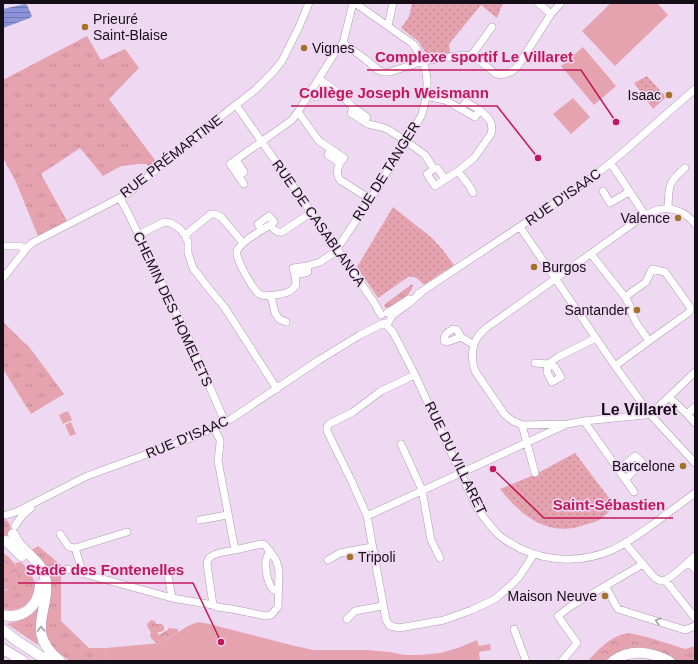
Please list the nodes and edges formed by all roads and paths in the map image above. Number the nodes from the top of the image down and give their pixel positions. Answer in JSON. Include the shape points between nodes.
{"nodes":[{"id":1,"x":309,"y":3,"type":"edge"},
{"id":2,"x":354,"y":3,"type":"edge"},
{"id":3,"x":393,"y":3,"type":"edge"},
{"id":4,"x":538,"y":3,"type":"edge"},
{"id":5,"x":561,"y":3,"type":"edge"},
{"id":6,"x":551,"y":14,"type":"junction"},
{"id":7,"x":388,"y":26,"type":"junction"},
{"id":8,"x":492,"y":26,"type":"dead end"},
{"id":9,"x":343,"y":43,"type":"junction"},
{"id":10,"x":471,"y":56,"type":"junction"},
{"id":11,"x":423,"y":61,"type":"junction"},
{"id":12,"x":322,"y":81,"type":"junction"},
{"id":13,"x":695,"y":89,"type":"edge"},
{"id":14,"x":426,"y":96,"type":"junction"},
{"id":15,"x":236,"y":105,"type":"junction"},
{"id":16,"x":298,"y":112,"type":"junction"},
{"id":17,"x":406,"y":141,"type":"junction"},
{"id":18,"x":262,"y":142,"type":"junction"},
{"id":19,"x":610,"y":164,"type":"junction"},
{"id":20,"x":685,"y":168,"type":"dead end"},
{"id":21,"x":434,"y":169,"type":"junction"},
{"id":22,"x":458,"y":171,"type":"junction"},
{"id":23,"x":445,"y":179,"type":"junction"},
{"id":24,"x":244,"y":184,"type":"dead end"},
{"id":25,"x":603,"y":191,"type":"dead end"},
{"id":26,"x":629,"y":192,"type":"junction"},
{"id":27,"x":473,"y":193,"type":"dead end"},
{"id":28,"x":120,"y":198,"type":"junction"},
{"id":29,"x":370,"y":199,"type":"junction"},
{"id":30,"x":668,"y":209,"type":"junction"},
{"id":31,"x":312,"y":212,"type":"junction"},
{"id":32,"x":645,"y":216,"type":"junction"},
{"id":33,"x":695,"y":224,"type":"edge"},
{"id":34,"x":520,"y":227,"type":"junction"},
{"id":35,"x":138,"y":234,"type":"junction"},
{"id":36,"x":185,"y":235,"type":"junction"},
{"id":37,"x":243,"y":243,"type":"junction"},
{"id":38,"x":3,"y":246,"type":"edge"},
{"id":39,"x":26,"y":249,"type":"junction"},
{"id":40,"x":337,"y":249,"type":"junction"},
{"id":41,"x":591,"y":254,"type":"junction"},
{"id":42,"x":3,"y":278,"type":"edge"},
{"id":43,"x":555,"y":279,"type":"junction"},
{"id":44,"x":271,"y":296,"type":"junction"},
{"id":45,"x":625,"y":298,"type":"junction"},
{"id":46,"x":385,"y":318,"type":"junction"},
{"id":47,"x":286,"y":322,"type":"dead end"},
{"id":48,"x":462,"y":337,"type":"dead end"},
{"id":49,"x":596,"y":338,"type":"junction"},
{"id":50,"x":649,"y":341,"type":"junction"},
{"id":51,"x":474,"y":345,"type":"junction"},
{"id":52,"x":535,"y":363,"type":"dead end"},
{"id":53,"x":615,"y":366,"type":"junction"},
{"id":54,"x":695,"y":372,"type":"edge"},
{"id":55,"x":415,"y":375,"type":"junction"},
{"id":56,"x":277,"y":389,"type":"junction"},
{"id":57,"x":669,"y":397,"type":"junction"},
{"id":58,"x":695,"y":407,"type":"edge"},
{"id":59,"x":649,"y":413,"type":"junction"},
{"id":60,"x":687,"y":414,"type":"junction"},
{"id":61,"x":584,"y":421,"type":"junction"},
{"id":62,"x":225,"y":422,"type":"junction"},
{"id":63,"x":695,"y":423,"type":"edge"},
{"id":64,"x":568,"y":424,"type":"junction"},
{"id":65,"x":522,"y":425,"type":"junction"},
{"id":66,"x":214,"y":428,"type":"junction"},
{"id":67,"x":527,"y":442,"type":"junction"},
{"id":68,"x":401,"y":444,"type":"dead end"},
{"id":69,"x":695,"y":463,"type":"edge"},
{"id":70,"x":618,"y":470,"type":"junction"},
{"id":71,"x":460,"y":472,"type":"junction"},
{"id":72,"x":535,"y":473,"type":"dead end"},
{"id":73,"x":625,"y":480,"type":"junction"},
{"id":74,"x":422,"y":490,"type":"junction"},
{"id":75,"x":634,"y":492,"type":"dead end"},
{"id":76,"x":695,"y":493,"type":"edge"},
{"id":77,"x":45,"y":497,"type":"junction"},
{"id":78,"x":4,"y":515,"type":"edge"},
{"id":79,"x":227,"y":515,"type":"junction"},
{"id":80,"x":367,"y":516,"type":"junction"},
{"id":81,"x":200,"y":520,"type":"dead end"},
{"id":82,"x":127,"y":532,"type":"dead end"},
{"id":83,"x":60,"y":534,"type":"dead end"},
{"id":84,"x":9,"y":536,"type":"edge"},
{"id":85,"x":625,"y":543,"type":"junction"},
{"id":86,"x":372,"y":547,"type":"junction"},
{"id":87,"x":75,"y":548,"type":"junction"},
{"id":88,"x":235,"y":550,"type":"junction"},
{"id":89,"x":270,"y":551,"type":"junction"},
{"id":90,"x":534,"y":554,"type":"junction"},
{"id":91,"x":695,"y":556,"type":"edge"},
{"id":92,"x":440,"y":558,"type":"dead end"},
{"id":93,"x":328,"y":560,"type":"dead end"},
{"id":94,"x":688,"y":562,"type":"junction"},
{"id":95,"x":643,"y":564,"type":"junction"},
{"id":96,"x":167,"y":569,"type":"dead end"},
{"id":97,"x":695,"y":569,"type":"edge"},
{"id":98,"x":67,"y":570,"type":"dead end"},
{"id":99,"x":83,"y":574,"type":"junction"},
{"id":100,"x":665,"y":580,"type":"junction"},
{"id":101,"x":605,"y":586,"type":"junction"},
{"id":102,"x":278,"y":592,"type":"junction"},
{"id":103,"x":172,"y":598,"type":"junction"},
{"id":104,"x":213,"y":605,"type":"junction"},
{"id":105,"x":382,"y":606,"type":"junction"},
{"id":106,"x":3,"y":615,"type":"edge"},
{"id":107,"x":695,"y":618,"type":"edge"},
{"id":108,"x":347,"y":619,"type":"dead end"},
{"id":109,"x":695,"y":626,"type":"edge"},
{"id":110,"x":514,"y":628,"type":"dead end"},
{"id":111,"x":3,"y":630,"type":"edge"},
{"id":112,"x":3,"y":639,"type":"edge"},
{"id":113,"x":3,"y":649,"type":"edge"},
{"id":114,"x":23,"y":661,"type":"edge"},
{"id":115,"x":35,"y":661,"type":"edge"},
{"id":116,"x":48,"y":661,"type":"edge"},
{"id":117,"x":60,"y":661,"type":"edge"},
{"id":118,"x":526,"y":661,"type":"edge"},
{"id":119,"x":562,"y":661,"type":"edge"},
{"id":120,"x":613,"y":661,"type":"edge"},
{"id":121,"x":627,"y":661,"type":"edge"},
{"id":122,"x":655,"y":661,"type":"edge"},
{"id":123,"x":669,"y":661,"type":"edge"}],
"edges":[{"from":1,"to":15,"type":"street","name":"RUE PRÉMARTINE","via":[[282,61],[255,90]]},
{"from":2,"to":7,"type":"street","name":"RUE DE TANGER"},
{"from":2,"to":9,"type":"street"},
{"from":3,"to":7,"type":"street"},
{"from":4,"to":6,"type":"street"},
{"from":5,"to":6,"type":"street"},
{"from":6,"to":10,"type":"street","via":[[514,70],[499,75]]},
{"from":7,"to":11,"type":"street","name":"RUE DE TANGER","via":[[412,44]]},
{"from":8,"to":10,"type":"street"},
{"from":9,"to":11,"type":"street","via":[[383,72]]},
{"from":9,"to":12,"type":"street","via":[[336,51]]},
{"from":10,"to":11,"type":"street"},
{"from":11,"to":14,"type":"street","name":"RUE DE TANGER","via":[[426,72]]},
{"from":12,"to":16,"type":"street","via":[[310,93]]},
{"from":12,"to":17,"type":"street","via":[[353,107],[351,113],[364,122],[381,126]]},
{"from":13,"to":19,"type":"street","name":"RUE D'ISAAC"},
{"from":14,"to":17,"type":"street","name":"RUE DE TANGER","via":[[422,114]]},
{"from":14,"to":22,"type":"street","via":[[444,100],[475,117],[480,110],[492,124],[491,134],[474,158]]},
{"from":15,"to":18,"type":"street","name":"RUE DE CASABLANCA"},
{"from":15,"to":28,"type":"street","name":"RUE PRÉMARTINE","via":[[182,146],[136,188]]},
{"from":16,"to":18,"type":"street","via":[[288,123]]},
{"from":16,"to":29,"type":"street","via":[[320,141],[331,149],[328,155],[340,163],[336,171],[340,180]]},
{"from":17,"to":21,"type":"street","via":[[425,155]]},
{"from":17,"to":29,"type":"street","name":"RUE DE TANGER"},
{"from":18,"to":24,"type":"street","via":[[230,164]]},
{"from":18,"to":31,"type":"street","name":"RUE DE CASABLANCA"},
{"from":19,"to":26,"type":"street"},
{"from":19,"to":34,"type":"street","name":"RUE D'ISAAC"},
{"from":20,"to":30,"type":"street","via":[[671,182]]},
{"from":21,"to":23,"type":"street","via":[[437,168]]},
{"from":21,"to":23,"type":"street","via":[[427,174],[435,186]]},
{"from":22,"to":23,"type":"street"},
{"from":22,"to":27,"type":"street"},
{"from":25,"to":26,"type":"street","via":[[610,203]]},
{"from":26,"to":32,"type":"street"},
{"from":28,"to":35,"type":"street","name":"CHEMIN DES HOMELETS"},
{"from":28,"to":39,"type":"street","name":"RUE PRÉMARTINE","via":[[39,239]]},
{"from":29,"to":40,"type":"street","name":"RUE DE TANGER"},
{"from":30,"to":32,"type":"street","via":[[656,210]]},
{"from":30,"to":33,"type":"street","via":[[685,214]]},
{"from":31,"to":37,"type":"street","via":[[285,231],[278,232],[270,225]]},
{"from":31,"to":40,"type":"street","name":"RUE DE CASABLANCA"},
{"from":32,"to":41,"type":"street"},
{"from":34,"to":43,"type":"street"},
{"from":34,"to":46,"type":"street","name":"RUE D'ISAAC","via":[[405,301]]},
{"from":35,"to":36,"type":"street","via":[[164,222],[176,226]]},
{"from":35,"to":62,"type":"street","name":"CHEMIN DES HOMELETS","via":[[189,339]]},
{"from":36,"to":37,"type":"street","via":[[211,214],[215,214],[221,217]]},
{"from":36,"to":56,"type":"street","via":[[193,268],[226,308]]},
{"from":37,"to":44,"type":"street","via":[[236,253],[240,265],[260,295]]},
{"from":38,"to":39,"type":"street","via":[[20,246]]},
{"from":39,"to":42,"type":"street","name":"RUE PRÉMARTINE"},
{"from":40,"to":44,"type":"street","name":"RUE DE TANGER","via":[[320,262],[307,266],[308,272],[295,275],[296,285],[292,290]]},
{"from":40,"to":46,"type":"street","name":"RUE DE CASABLANCA"},
{"from":41,"to":43,"type":"street"},
{"from":41,"to":45,"type":"street"},
{"from":43,"to":49,"type":"street"},
{"from":43,"to":51,"type":"street","via":[[486,328]]},
{"from":44,"to":47,"type":"street","via":[[275,313],[279,319]]},
{"from":45,"to":50,"type":"street","via":[[637,324]]},
{"from":45,"to":50,"type":"street","via":[[646,282],[652,269],[665,272],[690,307],[688,313]]},
{"from":46,"to":55,"type":"street","name":"RUE DU VILLARET"},
{"from":46,"to":56,"type":"street","name":"RUE D'ISAAC"},
{"from":48,"to":51,"type":"street"},
{"from":49,"to":52,"type":"street","via":[[548,364]]},
{"from":49,"to":53,"type":"street"},
{"from":50,"to":53,"type":"street"},
{"from":51,"to":65,"type":"street","via":[[472,357],[475,371],[505,415]]},
{"from":53,"to":59,"type":"street"},
{"from":54,"to":57,"type":"street"},
{"from":55,"to":71,"type":"street","name":"RUE DU VILLARET"},
{"from":55,"to":80,"type":"street","via":[[381,390],[353,412],[327,426],[327,431]]},
{"from":56,"to":62,"type":"street","name":"RUE D'ISAAC"},
{"from":57,"to":59,"type":"street"},
{"from":57,"to":60,"type":"street"},
{"from":58,"to":60,"type":"street"},
{"from":59,"to":61,"type":"street"},
{"from":59,"to":69,"type":"street"},
{"from":60,"to":63,"type":"street"},
{"from":61,"to":64,"type":"street"},
{"from":61,"to":70,"type":"street"},
{"from":62,"to":66,"type":"street","name":"RUE D'ISAAC"},
{"from":64,"to":65,"type":"street"},
{"from":64,"to":67,"type":"street"},
{"from":65,"to":67,"type":"street"},
{"from":66,"to":77,"type":"street","name":"RUE D'ISAAC","via":[[87,476]]},
{"from":66,"to":79,"type":"street","via":[[220,440],[218,461]]},
{"from":67,"to":71,"type":"street"},
{"from":67,"to":72,"type":"street"},
{"from":68,"to":74,"type":"street"},
{"from":70,"to":73,"type":"street"},
{"from":70,"to":73,"type":"street","via":[[635,456],[642,462]]},
{"from":71,"to":74,"type":"street"},
{"from":71,"to":90,"type":"street","name":"RUE DU VILLARET","via":[[477,508],[490,526],[508,542]]},
{"from":73,"to":75,"type":"street"},
{"from":74,"to":80,"type":"street"},
{"from":74,"to":92,"type":"street","via":[[431,540]]},
{"from":76,"to":85,"type":"street","name":"RUE DU VILLARET"},
{"from":77,"to":78,"type":"street","name":"RUE D'ISAAC","via":[[16,512]]},
{"from":77,"to":84,"type":"street","name":"RUE D'ISAAC","via":[[17,521]]},
{"from":78,"to":84,"type":"street","via":[[12,519]]},
{"from":79,"to":81,"type":"street"},
{"from":79,"to":88,"type":"street"},
{"from":80,"to":86,"type":"street"},
{"from":82,"to":87,"type":"street"},
{"from":83,"to":87,"type":"street","via":[[69,547]]},
{"from":84,"to":106,"type":"highway","via":[[13,547],[34,568],[40,578],[40,591],[37,601],[30,609],[15,616]]},
{"from":117,"to":84,"type":"highway","one_way":true,"via":[[50,652],[42,638],[46,589],[43,571]]},
{"from":85,"to":90,"type":"street","name":"RUE DU VILLARET","via":[[598,555],[578,559],[556,559]]},
{"from":85,"to":95,"type":"street"},
{"from":86,"to":93,"type":"street","via":[[340,553]]},
{"from":86,"to":105,"type":"street"},
{"from":87,"to":99,"type":"street"},
{"from":88,"to":89,"type":"street","via":[[261,544]]},
{"from":88,"to":104,"type":"street","via":[[215,554],[208,559]]},
{"from":89,"to":102,"type":"street","via":[[279,570]]},
{"from":89,"to":102,"type":"street","via":[[267,556],[267,574],[272,588]]},
{"from":90,"to":105,"type":"street","via":[[519,578],[496,599],[444,620],[399,628],[390,626]]},
{"from":91,"to":94,"type":"street"},
{"from":94,"to":97,"type":"street"},
{"from":94,"to":100,"type":"street"},
{"from":95,"to":100,"type":"street","via":[[654,577],[660,581]]},
{"from":95,"to":101,"type":"street"},
{"from":96,"to":103,"type":"street"},
{"from":98,"to":99,"type":"street"},
{"from":99,"to":103,"type":"street"},
{"from":100,"to":107,"type":"street"},
{"from":109,"to":101,"type":"street","one_way":true,"via":[[685,630],[618,609]]},
{"from":101,"to":119,"type":"street","via":[[558,616],[578,643]]},
{"from":102,"to":104,"type":"street","via":[[278,607],[271,615],[266,616]]},
{"from":103,"to":104,"type":"street"},
{"from":105,"to":108,"type":"street","via":[[355,611]]},
{"from":110,"to":118,"type":"street"},
{"from":111,"to":116,"type":"highway"},
{"from":112,"to":115,"type":"highway"},
{"from":113,"to":114,"type":"highway"},
{"from":120,"to":123,"type":"highway","via":[[626,655],[646,653]]},
{"from":121,"to":122,"type":"highway"}]}
